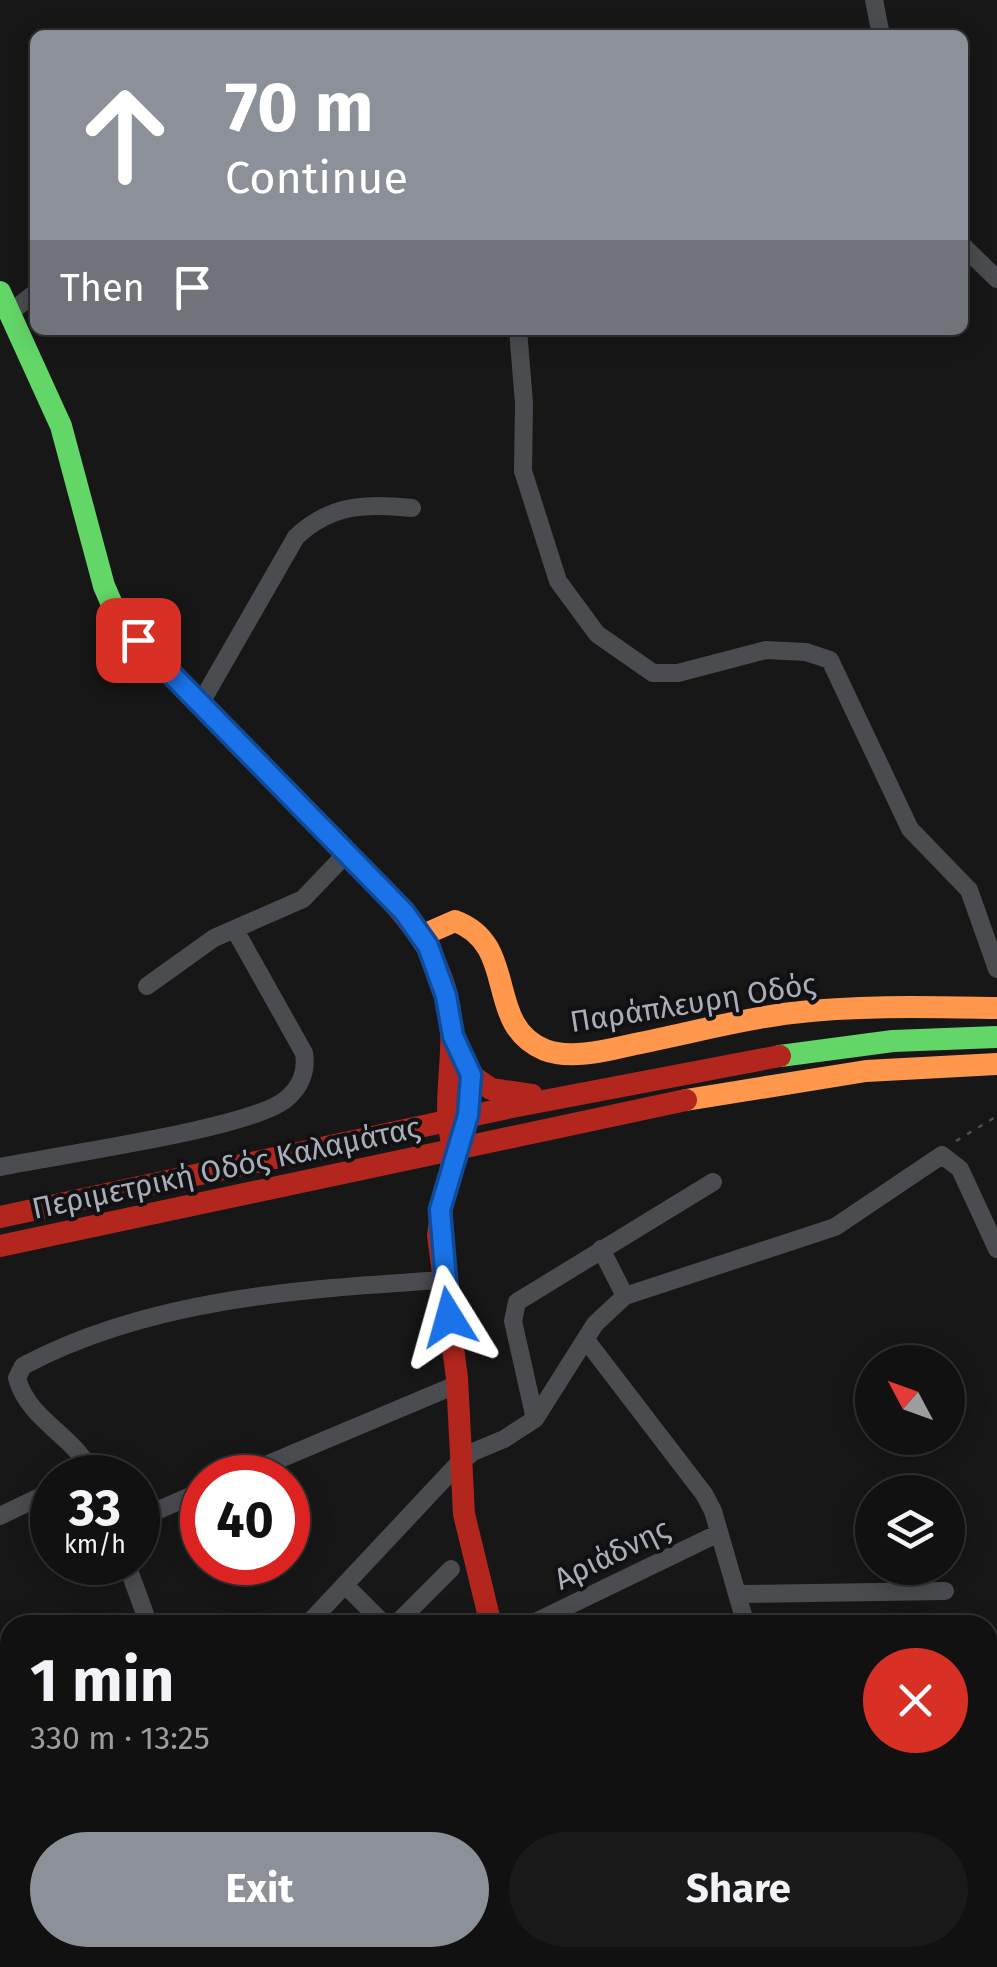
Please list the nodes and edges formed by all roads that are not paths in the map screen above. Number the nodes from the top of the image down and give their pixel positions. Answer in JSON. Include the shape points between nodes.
{"nodes":[{"id":1,"x":874,"y":0,"type":"edge"},
{"id":2,"x":880,"y":30,"type":"edge"},
{"id":3,"x":968,"y":251,"type":"edge"},
{"id":4,"x":997,"y":279,"type":"edge"},
{"id":5,"x":30,"y":295,"type":"edge"},
{"id":6,"x":4,"y":303,"type":"edge"},
{"id":7,"x":518,"y":335,"type":"edge"},
{"id":8,"x":412,"y":508,"type":"dead end"},
{"id":9,"x":199,"y":706,"type":"junction"},
{"id":10,"x":345,"y":854,"type":"junction"},
{"id":11,"x":236,"y":930,"type":"junction"},
{"id":12,"x":422,"y":934,"type":"junction"},
{"id":13,"x":997,"y":969,"type":"edge"},
{"id":14,"x":147,"y":986,"type":"dead end"},
{"id":15,"x":997,"y":1008,"type":"edge"},
{"id":16,"x":453,"y":1036,"type":"junction"},
{"id":17,"x":997,"y":1037,"type":"edge"},
{"id":18,"x":997,"y":1064,"type":"edge"},
{"id":19,"x":471,"y":1075,"type":"junction"},
{"id":20,"x":584,"y":1093,"type":"junction"},
{"id":21,"x":457,"y":1117,"type":"junction"},
{"id":22,"x":454,"y":1151,"type":"junction"},
{"id":23,"x":0,"y":1167,"type":"edge"},
{"id":24,"x":713,"y":1182,"type":"dead end"},
{"id":25,"x":0,"y":1216,"type":"edge"},
{"id":26,"x":0,"y":1246,"type":"edge"},
{"id":27,"x":997,"y":1249,"type":"edge"},
{"id":28,"x":601,"y":1250,"type":"junction"},
{"id":29,"x":443,"y":1280,"type":"junction"},
{"id":30,"x":625,"y":1296,"type":"junction"},
{"id":31,"x":586,"y":1340,"type":"junction"},
{"id":32,"x":458,"y":1384,"type":"junction"},
{"id":33,"x":535,"y":1419,"type":"junction"},
{"id":34,"x":80,"y":1455,"type":"edge"},
{"id":35,"x":289,"y":1455,"type":"edge"},
{"id":36,"x":457,"y":1466,"type":"junction"},
{"id":37,"x":30,"y":1502,"type":"edge"},
{"id":38,"x":0,"y":1516,"type":"edge"},
{"id":39,"x":719,"y":1533,"type":"junction"},
{"id":40,"x":450,"y":1570,"type":"dead end"},
{"id":41,"x":134,"y":1585,"type":"edge"},
{"id":42,"x":346,"y":1586,"type":"junction"},
{"id":43,"x":945,"y":1591,"type":"dead end"},
{"id":44,"x":739,"y":1594,"type":"junction"},
{"id":45,"x":145,"y":1615,"type":"edge"},
{"id":46,"x":317,"y":1615,"type":"edge"},
{"id":47,"x":374,"y":1615,"type":"edge"},
{"id":48,"x":404,"y":1615,"type":"edge"},
{"id":49,"x":488,"y":1615,"type":"edge"},
{"id":50,"x":550,"y":1615,"type":"edge"},
{"id":51,"x":744,"y":1615,"type":"edge"}],
"edges":[{"from":1,"to":2,"type":"street"},
{"from":3,"to":4,"type":"street"},
{"from":5,"to":6,"type":"street"},
{"from":6,"to":9,"type":"street","via":[[61,426],[110,602]]},
{"from":7,"to":13,"type":"street","via":[[523,471],[558,581],[597,634],[653,674],[766,650],[830,660],[910,829],[969,890]]},
{"from":8,"to":9,"type":"street","via":[[361,503],[296,537]]},
{"from":9,"to":10,"type":"street"},
{"from":10,"to":11,"type":"street","via":[[303,899]]},
{"from":10,"to":12,"type":"street"},
{"from":11,"to":14,"type":"street"},
{"from":11,"to":23,"type":"street","via":[[304,1052],[306,1072],[288,1097],[235,1119]]},
{"from":12,"to":15,"type":"street","name":"Παράπλευρη Οδός","via":[[454,921],[486,937],[508,1018],[526,1040],[550,1052],[582,1052],[764,1016]]},
{"from":12,"to":16,"type":"street"},
{"from":16,"to":19,"type":"street"},
{"from":16,"to":21,"type":"street"},
{"from":17,"to":20,"type":"street","name":"Περιμετρική Οδός Καλαμάτας","via":[[812,1050]]},
{"from":18,"to":22,"type":"street","name":"Περιμετρική Οδός Καλαμάτας","via":[[815,1077]]},
{"from":19,"to":20,"type":"street","via":[[511,1094]]},
{"from":19,"to":21,"type":"street"},
{"from":20,"to":21,"type":"street","name":"Περιμετρική Οδός Καλαμάτας"},
{"from":21,"to":22,"type":"street"},
{"from":21,"to":25,"type":"street","name":"Περιμετρική Οδός Καλαμάτας"},
{"from":22,"to":26,"type":"street","name":"Περιμετρική Οδός Καλαμάτας"},
{"from":22,"to":29,"type":"street","via":[[440,1210]]},
{"from":24,"to":28,"type":"street"},
{"from":27,"to":30,"type":"street","via":[[960,1169],[942,1155],[835,1227]]},
{"from":28,"to":30,"type":"street"},
{"from":28,"to":33,"type":"street","via":[[524,1295],[512,1311]]},
{"from":29,"to":32,"type":"street"},
{"from":29,"to":34,"type":"street","via":[[319,1288],[154,1316],[23,1366],[20,1390]]},
{"from":30,"to":31,"type":"street"},
{"from":31,"to":33,"type":"street"},
{"from":31,"to":39,"type":"street","via":[[704,1494]]},
{"from":32,"to":35,"type":"street"},
{"from":32,"to":36,"type":"street"},
{"from":33,"to":36,"type":"street"},
{"from":36,"to":42,"type":"street"},
{"from":36,"to":49,"type":"street"},
{"from":37,"to":38,"type":"street"},
{"from":39,"to":44,"type":"street"},
{"from":39,"to":50,"type":"street","name":"Αριάδνης"},
{"from":40,"to":48,"type":"street"},
{"from":41,"to":45,"type":"street"},
{"from":42,"to":46,"type":"street"},
{"from":42,"to":47,"type":"street"},
{"from":43,"to":44,"type":"street"},
{"from":44,"to":51,"type":"street"}]}
